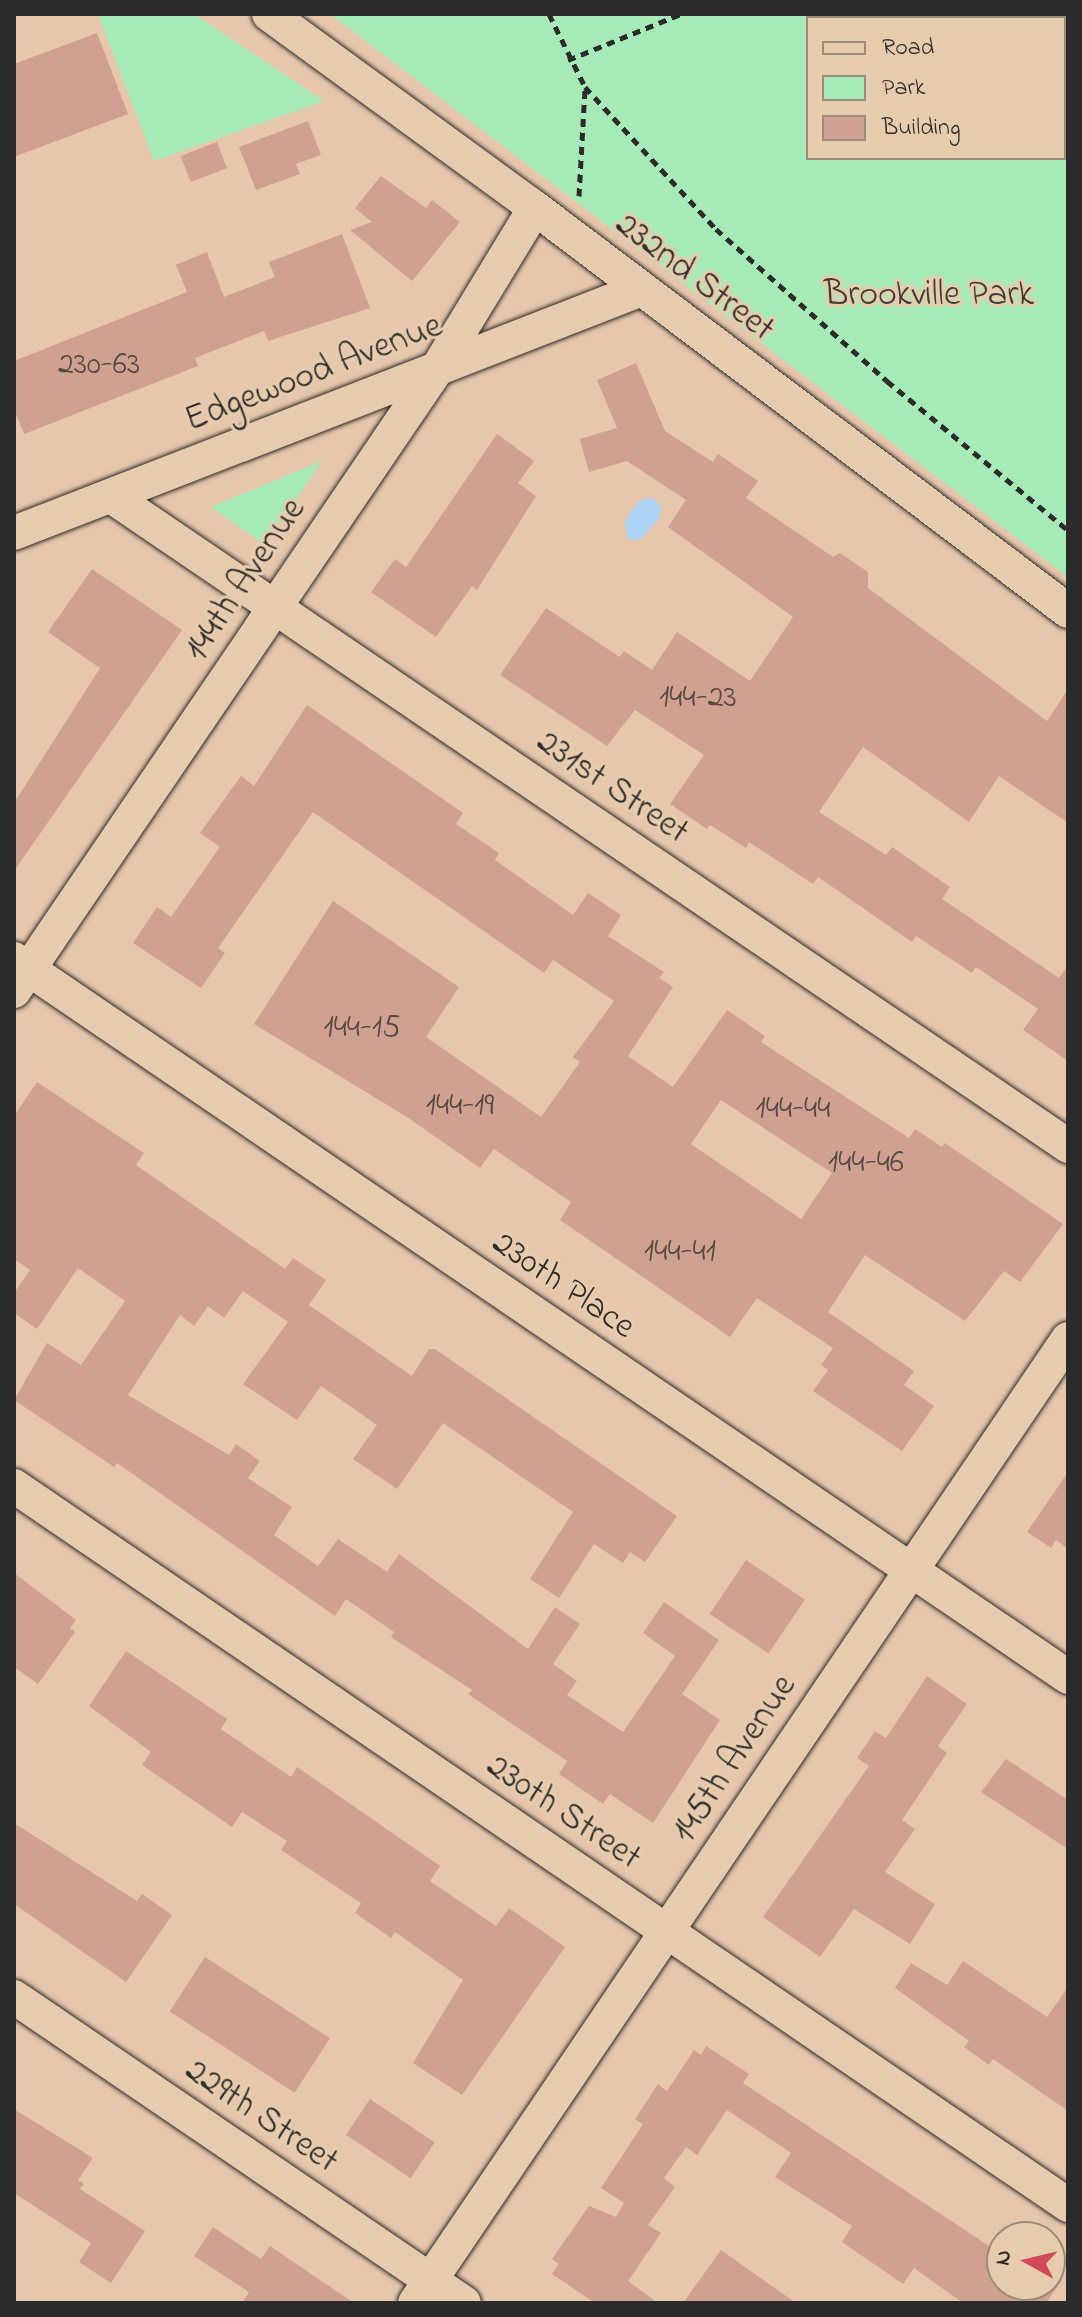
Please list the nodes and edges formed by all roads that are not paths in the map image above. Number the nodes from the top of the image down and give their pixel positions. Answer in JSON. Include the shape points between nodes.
{"nodes":[{"id":1,"x":269,"y":14,"type":"edge"},
{"id":2,"x":535,"y":208,"type":"junction"},
{"id":3,"x":642,"y":289,"type":"junction"},
{"id":4,"x":437,"y":369,"type":"junction"},
{"id":5,"x":111,"y":496,"type":"junction"},
{"id":6,"x":14,"y":533,"type":"edge"},
{"id":7,"x":275,"y":608,"type":"junction"},
{"id":8,"x":1068,"y":611,"type":"edge"},
{"id":9,"x":19,"y":973,"type":"edge"},
{"id":10,"x":1068,"y":1146,"type":"edge"},
{"id":11,"x":1068,"y":1339,"type":"edge"},
{"id":12,"x":14,"y":1486,"type":"edge"},
{"id":13,"x":910,"y":1570,"type":"junction"},
{"id":14,"x":1068,"y":1677,"type":"edge"},
{"id":15,"x":667,"y":1932,"type":"junction"},
{"id":16,"x":14,"y":1997,"type":"edge"},
{"id":17,"x":1068,"y":2205,"type":"edge"},
{"id":18,"x":422,"y":2292,"type":"edge"},
{"id":19,"x":464,"y":2303,"type":"edge"}],
"edges":[{"from":1,"to":2,"type":"street","name":"232nd Street"},
{"from":2,"to":3,"type":"street","name":"232nd Street"},
{"from":2,"to":4,"type":"street","name":"144th Avenue"},
{"from":3,"to":4,"type":"street","name":"Edgewood Avenue"},
{"from":3,"to":8,"type":"street","name":"232nd Street"},
{"from":4,"to":5,"type":"street","name":"Edgewood Avenue"},
{"from":4,"to":7,"type":"street","name":"144th Avenue"},
{"from":5,"to":6,"type":"street","name":"Edgewood Avenue"},
{"from":5,"to":7,"type":"street","name":"231st Street"},
{"from":7,"to":9,"type":"street","name":"144th Avenue"},
{"from":7,"to":10,"type":"street","name":"231st Street"},
{"from":9,"to":13,"type":"street","name":"230th Place"},
{"from":11,"to":13,"type":"street","name":"145th Avenue"},
{"from":12,"to":15,"type":"street","name":"230th Street"},
{"from":13,"to":14,"type":"street","name":"230th Place"},
{"from":13,"to":15,"type":"street","name":"145th Avenue"},
{"from":15,"to":17,"type":"street","name":"230th Street"},
{"from":15,"to":18,"type":"street","name":"145th Avenue"},
{"from":16,"to":18,"type":"street","name":"229th Street"},
{"from":18,"to":19,"type":"street","name":"229th Street"}]}
